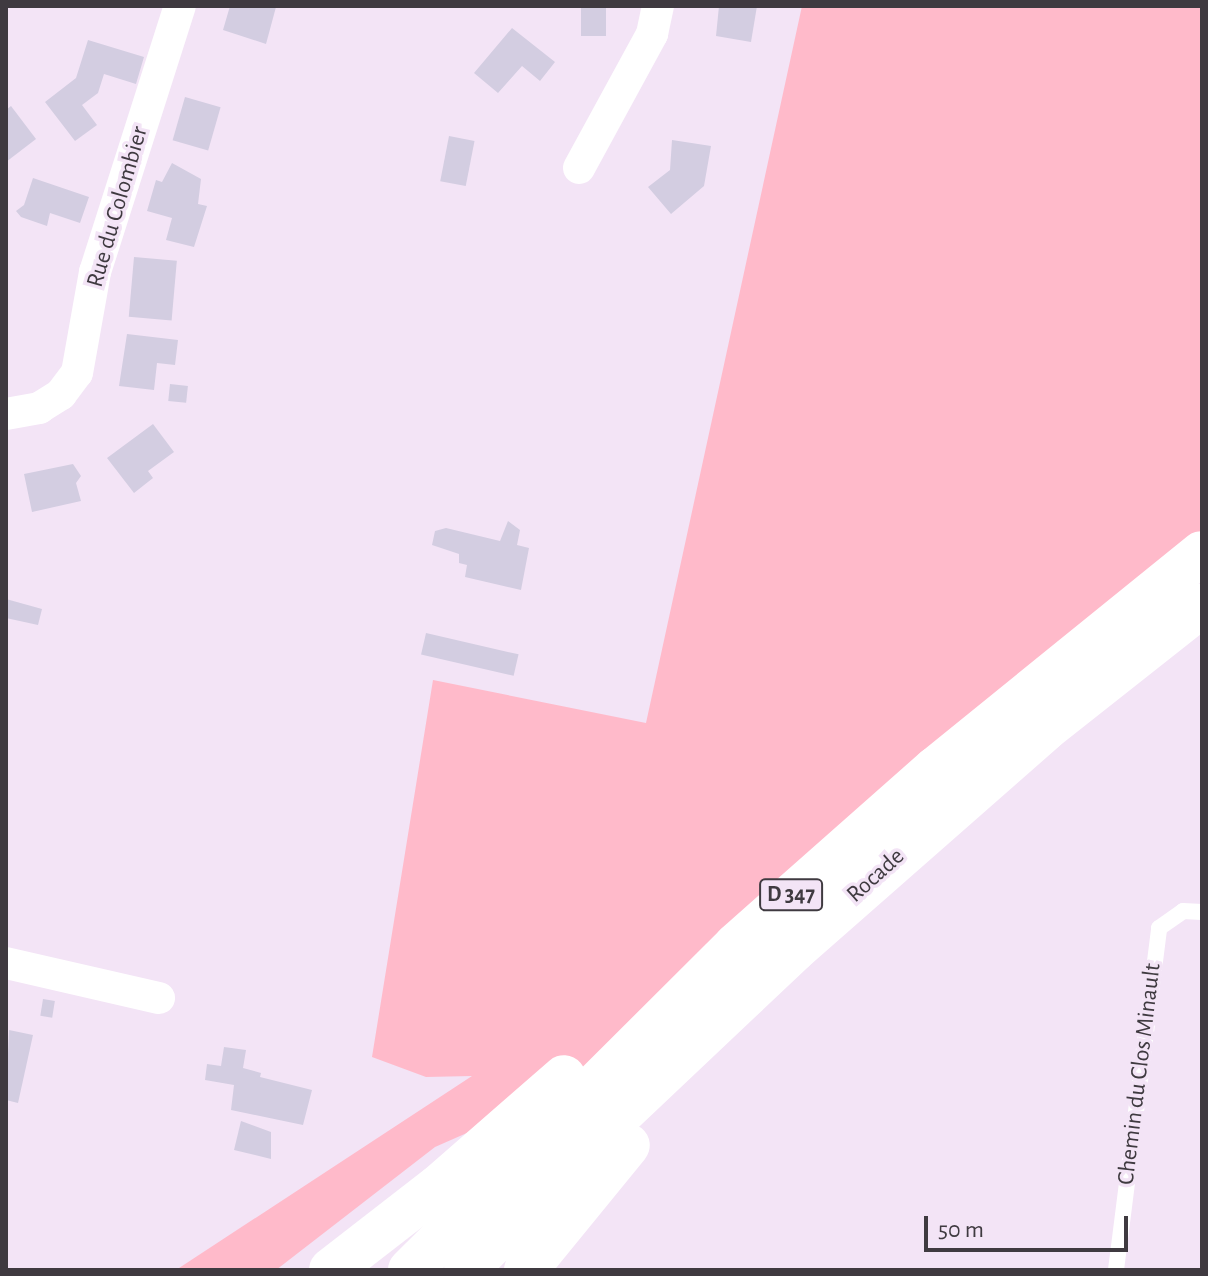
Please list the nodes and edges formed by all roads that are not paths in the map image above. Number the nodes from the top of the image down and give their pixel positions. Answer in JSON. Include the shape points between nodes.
{"nodes":[{"id":1,"x":180,"y":6,"type":"edge"},
{"id":2,"x":658,"y":6,"type":"edge"},
{"id":3,"x":579,"y":168,"type":"dead end"},
{"id":4,"x":6,"y":414,"type":"edge"},
{"id":5,"x":1202,"y":553,"type":"edge"},
{"id":6,"x":1202,"y":605,"type":"edge"},
{"id":7,"x":1202,"y":912,"type":"edge"},
{"id":8,"x":736,"y":945,"type":"junction"},
{"id":9,"x":794,"y":950,"type":"junction"},
{"id":10,"x":6,"y":963,"type":"edge"},
{"id":11,"x":159,"y":998,"type":"dead end"},
{"id":12,"x":331,"y":1270,"type":"edge"},
{"id":13,"x":410,"y":1270,"type":"edge"},
{"id":14,"x":466,"y":1270,"type":"edge"},
{"id":15,"x":526,"y":1270,"type":"edge"},
{"id":16,"x":1116,"y":1270,"type":"edge"}],
"edges":[{"from":1,"to":4,"type":"street","name":"Rue du Colombier","via":[[95,272],[77,373],[61,394],[39,408]]},
{"from":2,"to":3,"type":"street","via":[[652,34]]},
{"from":5,"to":8,"type":"highway","number":"D 347","via":[[935,769]]},
{"from":6,"to":9,"type":"highway","name":"Rocade","number":"D 347","via":[[1008,761]]},
{"from":7,"to":16,"type":"lane","name":"Chemin du Clos Minault","via":[[1183,911],[1159,928]]},
{"from":8,"to":12,"type":"highway","via":[[668,984],[438,1187]]},
{"from":8,"to":13,"type":"highway","number":"D 347"},
{"from":9,"to":14,"type":"highway","name":"Rocade","number":"D 347"},
{"from":9,"to":15,"type":"highway","via":[[713,1056],[593,1183]]},
{"from":10,"to":11,"type":"street"}]}
